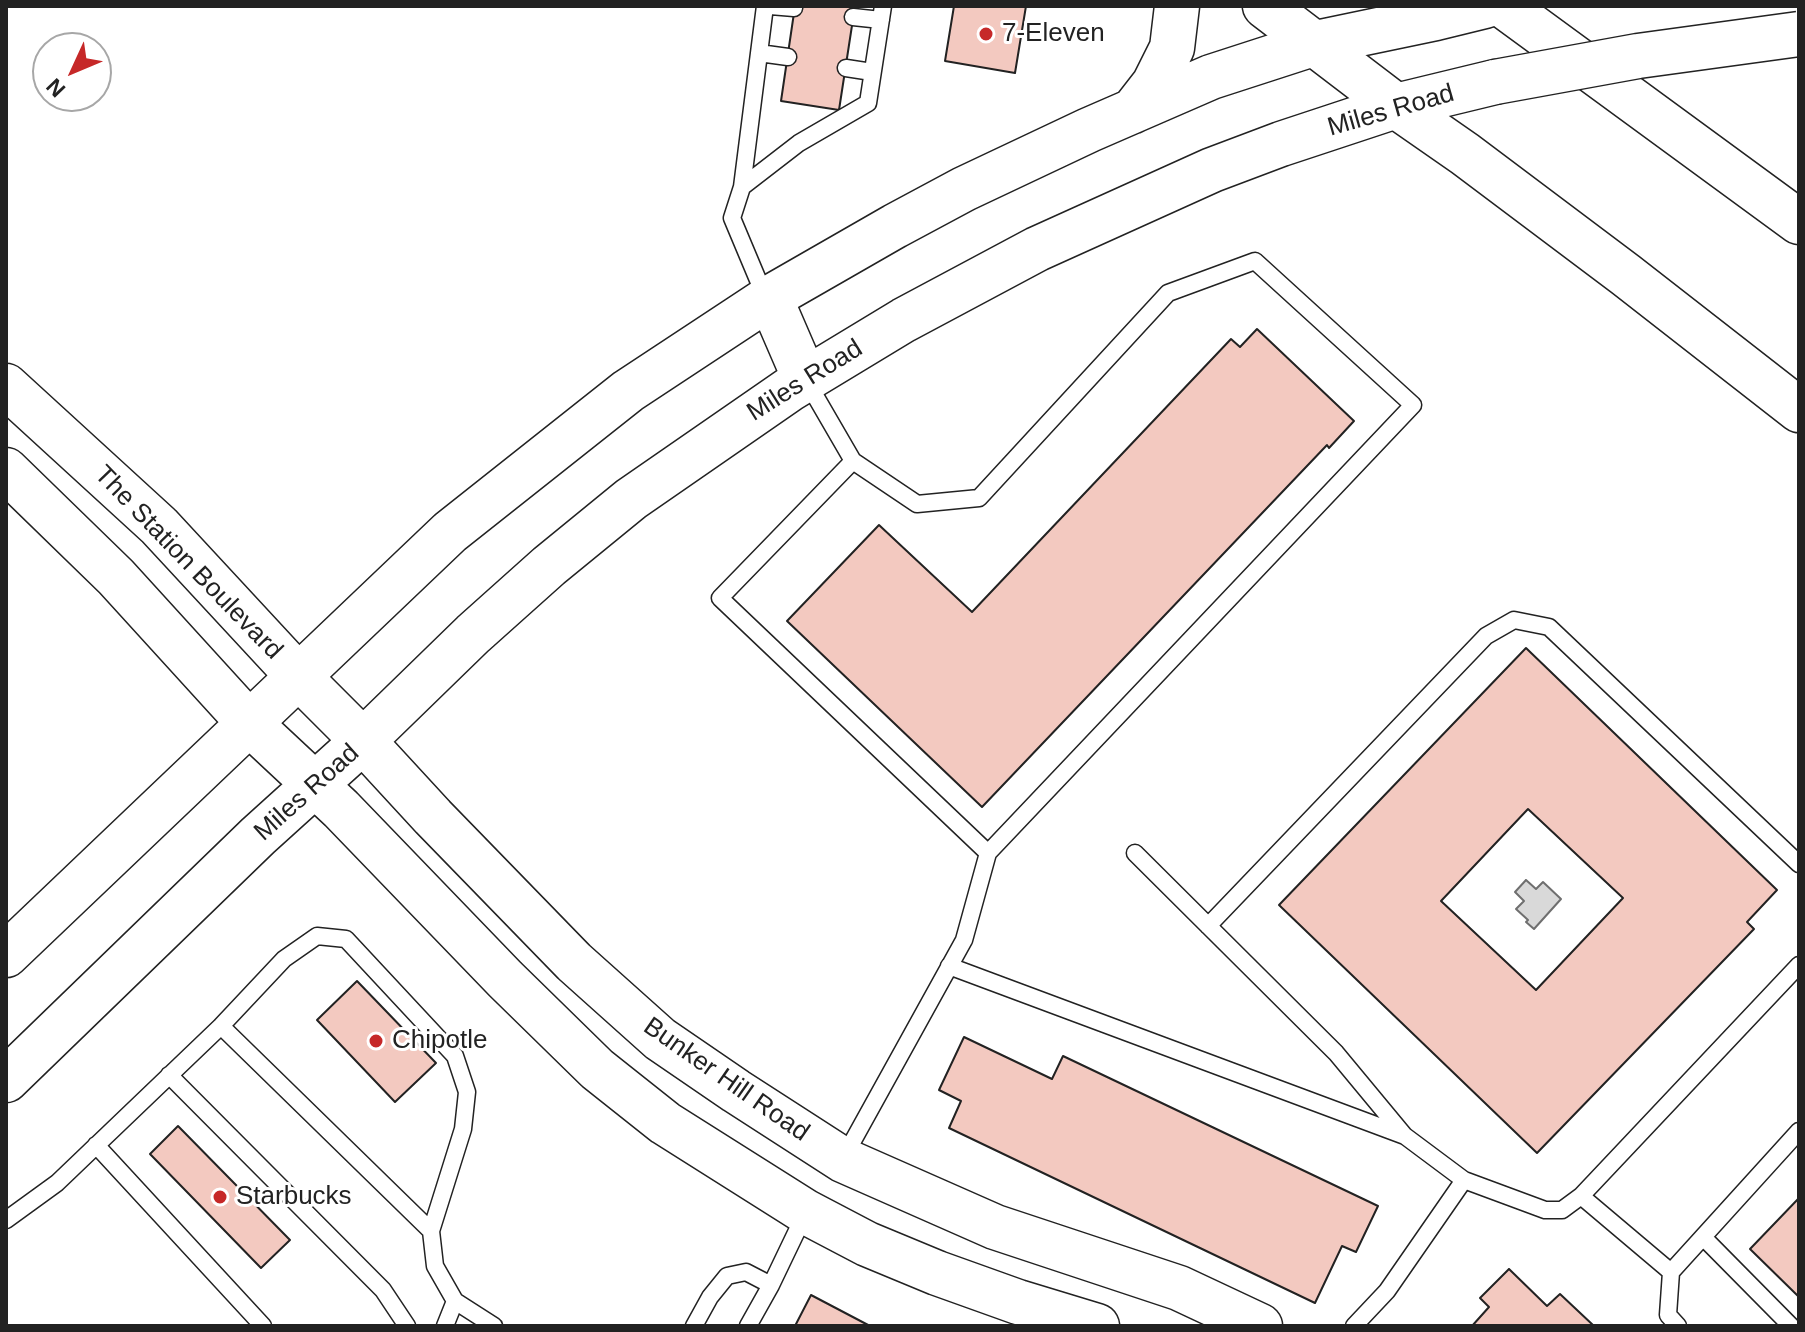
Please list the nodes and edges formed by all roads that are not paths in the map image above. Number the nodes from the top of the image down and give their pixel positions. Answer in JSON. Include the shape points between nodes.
{"nodes":[{"id":1,"x":768,"y":6,"type":"edge"},
{"id":2,"x":1177,"y":6,"type":"edge"},
{"id":3,"x":1265,"y":6,"type":"edge"},
{"id":4,"x":1485,"y":6,"type":"edge"},
{"id":5,"x":1504,"y":6,"type":"edge"},
{"id":6,"x":794,"y":8,"type":"dead end"},
{"id":7,"x":882,"y":13,"type":"edge"},
{"id":8,"x":853,"y":17,"type":"dead end"},
{"id":9,"x":1799,"y":34,"type":"edge"},
{"id":10,"x":1316,"y":43,"type":"junction"},
{"id":11,"x":759,"y":53,"type":"junction"},
{"id":12,"x":788,"y":57,"type":"dead end"},
{"id":13,"x":846,"y":68,"type":"dead end"},
{"id":14,"x":872,"y":72,"type":"junction"},
{"id":15,"x":1396,"y":106,"type":"junction"},
{"id":16,"x":1133,"y":111,"type":"junction"},
{"id":17,"x":742,"y":187,"type":"junction"},
{"id":18,"x":1799,"y":222,"type":"edge"},
{"id":19,"x":768,"y":299,"type":"junction"},
{"id":20,"x":805,"y":379,"type":"junction"},
{"id":21,"x":6,"y":386,"type":"edge"},
{"id":22,"x":1799,"y":410,"type":"edge"},
{"id":23,"x":853,"y":461,"type":"junction"},
{"id":24,"x":6,"y":470,"type":"edge"},
{"id":25,"x":298,"y":676,"type":"junction"},
{"id":26,"x":249,"y":723,"type":"junction"},
{"id":27,"x":363,"y":741,"type":"junction"},
{"id":28,"x":314,"y":786,"type":"junction"},
{"id":29,"x":988,"y":853,"type":"junction"},
{"id":30,"x":1135,"y":853,"type":"dead end"},
{"id":31,"x":1799,"y":864,"type":"edge"},
{"id":32,"x":1208,"y":926,"type":"junction"},
{"id":33,"x":6,"y":955,"type":"edge"},
{"id":34,"x":1799,"y":965,"type":"edge"},
{"id":35,"x":949,"y":966,"type":"junction"},
{"id":36,"x":221,"y":1026,"type":"junction"},
{"id":37,"x":169,"y":1075,"type":"junction"},
{"id":38,"x":6,"y":1080,"type":"edge"},
{"id":39,"x":1799,"y":1131,"type":"edge"},
{"id":40,"x":1405,"y":1136,"type":"junction"},
{"id":41,"x":96,"y":1145,"type":"junction"},
{"id":42,"x":843,"y":1160,"type":"junction"},
{"id":43,"x":1464,"y":1180,"type":"junction"},
{"id":44,"x":1581,"y":1196,"type":"junction"},
{"id":45,"x":806,"y":1212,"type":"junction"},
{"id":46,"x":6,"y":1220,"type":"edge"},
{"id":47,"x":431,"y":1231,"type":"junction"},
{"id":48,"x":1703,"y":1237,"type":"junction"},
{"id":49,"x":1671,"y":1272,"type":"junction"},
{"id":50,"x":771,"y":1285,"type":"junction"},
{"id":51,"x":455,"y":1301,"type":"junction"},
{"id":52,"x":263,"y":1326,"type":"edge"},
{"id":53,"x":407,"y":1326,"type":"edge"},
{"id":54,"x":445,"y":1326,"type":"edge"},
{"id":55,"x":494,"y":1326,"type":"edge"},
{"id":56,"x":694,"y":1326,"type":"edge"},
{"id":57,"x":748,"y":1326,"type":"edge"},
{"id":58,"x":1097,"y":1326,"type":"edge"},
{"id":59,"x":1260,"y":1326,"type":"edge"},
{"id":60,"x":1354,"y":1326,"type":"edge"},
{"id":61,"x":1678,"y":1326,"type":"edge"},
{"id":62,"x":1791,"y":1326,"type":"edge"}],
"edges":[{"from":1,"to":6,"type":"lane"},
{"from":1,"to":11,"type":"lane"},
{"from":2,"to":16,"type":"main road","via":[[1172,48]]},
{"from":3,"to":10,"type":"main road"},
{"from":4,"to":10,"type":"main road"},
{"from":5,"to":18,"type":"main road"},
{"from":7,"to":8,"type":"lane"},
{"from":7,"to":14,"type":"lane"},
{"from":9,"to":15,"type":"main road","name":"Miles Road","bridge":true,"via":[[1638,56]]},
{"from":10,"to":15,"type":"main road"},
{"from":10,"to":16,"type":"main road","via":[[1211,77]]},
{"from":11,"to":12,"type":"lane"},
{"from":11,"to":17,"type":"lane"},
{"from":13,"to":14,"type":"lane"},
{"from":14,"to":17,"type":"lane","via":[[868,103],[799,143]]},
{"from":15,"to":20,"type":"main road","name":"Miles Road","via":[[1212,170],[1037,249]]},
{"from":15,"to":22,"type":"main road"},
{"from":16,"to":19,"type":"main road","via":[[964,189]]},
{"from":17,"to":19,"type":"lane","via":[[732,218]]},
{"from":19,"to":20,"type":"main road"},
{"from":19,"to":25,"type":"main road","via":[[628,391],[450,532]]},
{"from":20,"to":23,"type":"lane"},
{"from":20,"to":27,"type":"main road","name":"Miles Road","via":[[631,499],[549,566]]},
{"from":21,"to":25,"type":"main road","name":"The Station Boulevard","via":[[159,526]]},
{"from":23,"to":29,"type":"lane","via":[[720,598]]},
{"from":23,"to":29,"type":"lane","via":[[917,504],[979,498],[1168,293],[1255,261],[1413,405]]},
{"from":24,"to":26,"type":"main road","via":[[116,577]]},
{"from":25,"to":26,"type":"main road"},
{"from":25,"to":27,"type":"main road","name":"Bunker Hill Road"},
{"from":26,"to":28,"type":"main road"},
{"from":26,"to":33,"type":"main road"},
{"from":27,"to":28,"type":"main road","name":"Miles Road"},
{"from":27,"to":42,"type":"main road","name":"Bunker Hill Road","via":[[574,962],[660,1039]]},
{"from":28,"to":38,"type":"main road","name":"Miles Road"},
{"from":28,"to":45,"type":"main road","via":[[597,1069],[665,1123]]},
{"from":29,"to":35,"type":"lane","via":[[964,940]]},
{"from":30,"to":32,"type":"lane"},
{"from":31,"to":32,"type":"lane","via":[[1549,627],[1514,620],[1486,636]]},
{"from":32,"to":40,"type":"lane","via":[[1336,1053]]},
{"from":34,"to":44,"type":"lane"},
{"from":35,"to":40,"type":"lane"},
{"from":35,"to":42,"type":"lane"},
{"from":36,"to":37,"type":"lane"},
{"from":36,"to":47,"type":"lane"},
{"from":36,"to":47,"type":"lane","via":[[295,951],[317,936],[346,939],[455,1056],[467,1092],[463,1129]]},
{"from":37,"to":41,"type":"lane"},
{"from":37,"to":53,"type":"lane","via":[[383,1290]]},
{"from":39,"to":48,"type":"lane"},
{"from":40,"to":43,"type":"lane"},
{"from":41,"to":46,"type":"lane","via":[[57,1183]]},
{"from":41,"to":52,"type":"lane"},
{"from":42,"to":45,"type":"main road"},
{"from":42,"to":59,"type":"main road","name":"Bunker Hill Road","via":[[995,1227],[1179,1288]]},
{"from":43,"to":44,"type":"lane","via":[[1545,1210],[1562,1210]]},
{"from":43,"to":60,"type":"lane","via":[[1387,1291]]},
{"from":44,"to":49,"type":"lane"},
{"from":45,"to":50,"type":"lane"},
{"from":45,"to":58,"type":"main road","via":[[937,1273]]},
{"from":47,"to":51,"type":"lane","via":[[435,1266]]},
{"from":48,"to":49,"type":"lane"},
{"from":48,"to":62,"type":"lane"},
{"from":49,"to":61,"type":"lane","via":[[1668,1315]]},
{"from":50,"to":56,"type":"lane","via":[[746,1272],[727,1276]]},
{"from":50,"to":57,"type":"lane"},
{"from":51,"to":54,"type":"lane"},
{"from":51,"to":55,"type":"lane"}]}
